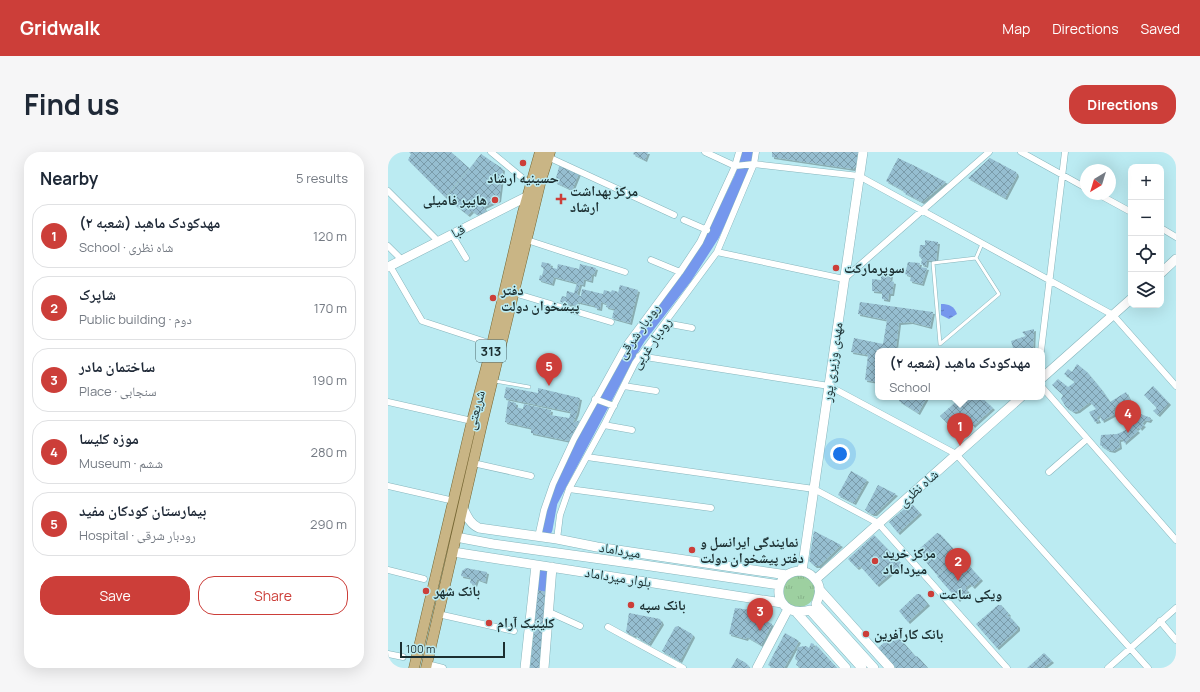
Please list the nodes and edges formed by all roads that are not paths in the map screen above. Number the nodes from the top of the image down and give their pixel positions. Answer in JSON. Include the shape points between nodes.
{"nodes":[{"id":1,"x":491,"y":152,"type":"edge"},
{"id":2,"x":705,"y":152,"type":"edge"},
{"id":3,"x":739,"y":152,"type":"edge"},
{"id":4,"x":756,"y":152,"type":"edge"},
{"id":5,"x":863,"y":152,"type":"edge"},
{"id":6,"x":989,"y":152,"type":"edge"},
{"id":7,"x":1021,"y":152,"type":"edge"},
{"id":8,"x":1065,"y":152,"type":"edge"},
{"id":9,"x":546,"y":154,"type":"edge"},
{"id":10,"x":754,"y":164,"type":"junction"},
{"id":11,"x":735,"y":166,"type":"junction"},
{"id":12,"x":1062,"y":174,"type":"junction"},
{"id":13,"x":859,"y":176,"type":"junction"},
{"id":14,"x":1080,"y":184,"type":"edge"},
{"id":15,"x":531,"y":185,"type":"junction"},
{"id":16,"x":388,"y":191,"type":"edge"},
{"id":17,"x":528,"y":196,"type":"junction"},
{"id":18,"x":1109,"y":200,"type":"edge"},
{"id":19,"x":922,"y":210,"type":"junction"},
{"id":20,"x":1128,"y":210,"type":"edge"},
{"id":21,"x":674,"y":215,"type":"dead end"},
{"id":22,"x":684,"y":220,"type":"dead end"},
{"id":23,"x":707,"y":230,"type":"junction"},
{"id":24,"x":1164,"y":230,"type":"edge"},
{"id":25,"x":452,"y":235,"type":"junction"},
{"id":26,"x":1176,"y":237,"type":"edge"},
{"id":27,"x":527,"y":240,"type":"junction"},
{"id":28,"x":438,"y":241,"type":"junction"},
{"id":29,"x":982,"y":244,"type":"junction"},
{"id":30,"x":388,"y":246,"type":"edge"},
{"id":31,"x":717,"y":252,"type":"junction"},
{"id":32,"x":466,"y":258,"type":"dead end"},
{"id":33,"x":976,"y":258,"type":"junction"},
{"id":34,"x":1176,"y":259,"type":"edge"},
{"id":35,"x":402,"y":260,"type":"junction"},
{"id":36,"x":651,"y":260,"type":"dead end"},
{"id":37,"x":389,"y":266,"type":"edge"},
{"id":38,"x":625,"y":272,"type":"dead end"},
{"id":39,"x":680,"y":272,"type":"junction"},
{"id":40,"x":1162,"y":272,"type":"edge"},
{"id":41,"x":844,"y":279,"type":"junction"},
{"id":42,"x":1049,"y":280,"type":"junction"},
{"id":43,"x":514,"y":293,"type":"junction"},
{"id":44,"x":1128,"y":302,"type":"edge"},
{"id":45,"x":1113,"y":315,"type":"junction"},
{"id":46,"x":611,"y":322,"type":"dead end"},
{"id":47,"x":665,"y":323,"type":"junction"},
{"id":48,"x":692,"y":328,"type":"dead end"},
{"id":49,"x":492,"y":344,"type":"junction"},
{"id":50,"x":1041,"y":348,"type":"edge"},
{"id":51,"x":639,"y":356,"type":"junction"},
{"id":52,"x":1045,"y":375,"type":"edge"},
{"id":53,"x":493,"y":380,"type":"junction"},
{"id":54,"x":624,"y":386,"type":"junction"},
{"id":55,"x":829,"y":386,"type":"junction"},
{"id":56,"x":1176,"y":386,"type":"edge"},
{"id":57,"x":529,"y":387,"type":"dead end"},
{"id":58,"x":1045,"y":390,"type":"edge"},
{"id":59,"x":656,"y":391,"type":"dead end"},
{"id":60,"x":595,"y":399,"type":"junction"},
{"id":61,"x":1018,"y":400,"type":"edge"},
{"id":62,"x":388,"y":402,"type":"edge"},
{"id":63,"x":614,"y":406,"type":"junction"},
{"id":64,"x":472,"y":421,"type":"junction"},
{"id":65,"x":604,"y":425,"type":"junction"},
{"id":66,"x":632,"y":430,"type":"dead end"},
{"id":67,"x":1087,"y":439,"type":"junction"},
{"id":68,"x":956,"y":454,"type":"junction"},
{"id":69,"x":587,"y":457,"type":"junction"},
{"id":70,"x":473,"y":463,"type":"junction"},
{"id":71,"x":1049,"y":472,"type":"dead end"},
{"id":72,"x":531,"y":476,"type":"dead end"},
{"id":73,"x":388,"y":486,"type":"edge"},
{"id":74,"x":814,"y":489,"type":"junction"},
{"id":75,"x":569,"y":490,"type":"junction"},
{"id":76,"x":454,"y":501,"type":"junction"},
{"id":77,"x":463,"y":508,"type":"junction"},
{"id":78,"x":710,"y":508,"type":"dead end"},
{"id":79,"x":878,"y":523,"type":"junction"},
{"id":80,"x":446,"y":535,"type":"junction"},
{"id":81,"x":456,"y":537,"type":"junction"},
{"id":82,"x":538,"y":537,"type":"junction"},
{"id":83,"x":557,"y":539,"type":"junction"},
{"id":84,"x":1176,"y":540,"type":"edge"},
{"id":85,"x":494,"y":544,"type":"junction"},
{"id":86,"x":597,"y":547,"type":"junction"},
{"id":87,"x":442,"y":551,"type":"junction"},
{"id":88,"x":453,"y":552,"type":"junction"},
{"id":89,"x":491,"y":558,"type":"junction"},
{"id":90,"x":636,"y":564,"type":"junction"},
{"id":91,"x":536,"y":565,"type":"junction"},
{"id":92,"x":552,"y":568,"type":"junction"},
{"id":93,"x":388,"y":570,"type":"edge"},
{"id":94,"x":802,"y":571,"type":"junction"},
{"id":95,"x":787,"y":575,"type":"junction"},
{"id":96,"x":730,"y":578,"type":"junction"},
{"id":97,"x":424,"y":579,"type":"dead end"},
{"id":98,"x":816,"y":579,"type":"junction"},
{"id":99,"x":780,"y":585,"type":"junction"},
{"id":100,"x":820,"y":589,"type":"junction"},
{"id":101,"x":730,"y":595,"type":"junction"},
{"id":102,"x":813,"y":607,"type":"junction"},
{"id":103,"x":789,"y":608,"type":"junction"},
{"id":104,"x":1176,"y":608,"type":"edge"},
{"id":105,"x":549,"y":612,"type":"junction"},
{"id":106,"x":438,"y":614,"type":"junction"},
{"id":107,"x":1160,"y":622,"type":"junction"},
{"id":108,"x":580,"y":626,"type":"dead end"},
{"id":109,"x":608,"y":627,"type":"dead end"},
{"id":110,"x":514,"y":630,"type":"dead end"},
{"id":111,"x":1176,"y":640,"type":"edge"},
{"id":112,"x":1130,"y":648,"type":"junction"},
{"id":113,"x":388,"y":654,"type":"edge"},
{"id":114,"x":403,"y":657,"type":"dead end"},
{"id":115,"x":426,"y":666,"type":"edge"},
{"id":116,"x":414,"y":668,"type":"edge"},
{"id":117,"x":443,"y":668,"type":"edge"},
{"id":118,"x":525,"y":668,"type":"edge"},
{"id":119,"x":544,"y":668,"type":"edge"},
{"id":120,"x":684,"y":668,"type":"edge"},
{"id":121,"x":757,"y":668,"type":"edge"},
{"id":122,"x":846,"y":668,"type":"edge"},
{"id":123,"x":862,"y":668,"type":"edge"},
{"id":124,"x":874,"y":668,"type":"edge"},
{"id":125,"x":890,"y":668,"type":"edge"},
{"id":126,"x":1007,"y":668,"type":"edge"},
{"id":127,"x":1108,"y":668,"type":"edge"},
{"id":128,"x":1148,"y":668,"type":"edge"}],
"edges":[{"from":1,"to":15,"type":"street"},
{"from":2,"to":11,"type":"street"},
{"from":3,"to":11,"type":"street","name":"رودبار شرقی"},
{"from":4,"to":10,"type":"street","name":"رودبار غربی"},
{"from":5,"to":13,"type":"main road","name":"مهدی وزیری پور"},
{"from":6,"to":19,"type":"street"},
{"from":7,"to":12,"type":"street"},
{"from":8,"to":12,"type":"street"},
{"from":9,"to":15,"type":"main road","name":"شریعتی","number":"313"},
{"from":9,"to":21,"type":"street"},
{"from":9,"to":27,"type":"main road","name":"شریعتی","number":"313"},
{"from":10,"to":11,"type":"street"},
{"from":10,"to":13,"type":"street"},
{"from":10,"to":31,"type":"street","name":"رودبار غربی"},
{"from":11,"to":23,"type":"street","name":"رودبار شرقی"},
{"from":12,"to":14,"type":"street"},
{"from":12,"to":42,"type":"street"},
{"from":13,"to":19,"type":"street"},
{"from":13,"to":41,"type":"main road","name":"مهدی وزیری پور"},
{"from":15,"to":17,"type":"main road","name":"شریعتی","number":"313"},
{"from":16,"to":28,"type":"street"},
{"from":17,"to":25,"type":"main road","name":"قبا"},
{"from":17,"to":49,"type":"main road","name":"شریعتی","number":"313"},
{"from":18,"to":20,"type":"street"},
{"from":19,"to":29,"type":"street"},
{"from":19,"to":41,"type":"street"},
{"from":22,"to":23,"type":"street"},
{"from":23,"to":39,"type":"street","name":"رودبار شرقی"},
{"from":24,"to":26,"type":"street"},
{"from":25,"to":28,"type":"main road","name":"قبا"},
{"from":25,"to":32,"type":"street"},
{"from":27,"to":38,"type":"street"},
{"from":27,"to":43,"type":"main road","name":"شریعتی","number":"313"},
{"from":28,"to":35,"type":"main road","name":"قبا"},
{"from":29,"to":33,"type":"lane"},
{"from":29,"to":42,"type":"street"},
{"from":30,"to":35,"type":"street"},
{"from":31,"to":41,"type":"street"},
{"from":31,"to":47,"type":"street","name":"رودبار غربی"},
{"from":33,"to":33,"type":"lane","via":[[933,263],[940,344],[999,294]]},
{"from":34,"to":40,"type":"main road"},
{"from":35,"to":37,"type":"main road","name":"قبا"},
{"from":36,"to":39,"type":"street"},
{"from":37,"to":49,"type":"street","via":[[422,321]]},
{"from":39,"to":60,"type":"street","name":"رودبار شرقی","via":[[626,344]]},
{"from":41,"to":55,"type":"main road","name":"مهدی وزیری پور"},
{"from":42,"to":45,"type":"street"},
{"from":42,"to":50,"type":"street"},
{"from":43,"to":46,"type":"street"},
{"from":43,"to":53,"type":"main road","name":"شریعتی","number":"313"},
{"from":44,"to":45,"type":"main road"},
{"from":45,"to":52,"type":"main road"},
{"from":45,"to":56,"type":"street"},
{"from":47,"to":48,"type":"street"},
{"from":47,"to":51,"type":"street","name":"رودبار غربی"},
{"from":49,"to":64,"type":"main road","name":"شریعتی","number":"313"},
{"from":51,"to":54,"type":"street","name":"رودبار غربی"},
{"from":51,"to":55,"type":"street"},
{"from":53,"to":57,"type":"lane"},
{"from":53,"to":70,"type":"main road","name":"شریعتی","number":"313"},
{"from":54,"to":59,"type":"street"},
{"from":54,"to":63,"type":"street","name":"رودبار غربی"},
{"from":55,"to":68,"type":"street"},
{"from":55,"to":74,"type":"main road","name":"مهدی وزیری پور"},
{"from":58,"to":67,"type":"street"},
{"from":60,"to":63,"type":"street"},
{"from":60,"to":82,"type":"street","name":"رودبار شرقی","via":[[553,484]]},
{"from":61,"to":68,"type":"main road","name":"شاه نظری"},
{"from":62,"to":64,"type":"street"},
{"from":63,"to":65,"type":"street","name":"رودبار غربی"},
{"from":64,"to":76,"type":"main road","name":"شریعتی","number":"313"},
{"from":65,"to":66,"type":"street"},
{"from":65,"to":69,"type":"street","name":"رودبار غربی"},
{"from":67,"to":71,"type":"street"},
{"from":67,"to":84,"type":"street"},
{"from":68,"to":79,"type":"main road","name":"شاه نظری"},
{"from":68,"to":112,"type":"street"},
{"from":69,"to":74,"type":"street"},
{"from":69,"to":75,"type":"street","name":"رودبار غربی"},
{"from":70,"to":72,"type":"street"},
{"from":70,"to":77,"type":"main road","name":"شریعتی","number":"313"},
{"from":73,"to":76,"type":"street"},
{"from":74,"to":79,"type":"street"},
{"from":74,"to":94,"type":"main road","name":"مهدی وزیری پور"},
{"from":75,"to":78,"type":"street"},
{"from":75,"to":83,"type":"street","name":"رودبار غربی","via":[[560,515]]},
{"from":76,"to":80,"type":"main road","name":"شریعتی","number":"313"},
{"from":77,"to":81,"type":"main road","name":"شریعتی","number":"313"},
{"from":77,"to":82,"type":"main road","name":"میرداماد","via":[[474,526]]},
{"from":79,"to":98,"type":"main road","name":"شاه نظری"},
{"from":79,"to":126,"type":"street"},
{"from":80,"to":81,"type":"main road"},
{"from":80,"to":87,"type":"main road","name":"شریعتی","number":"313"},
{"from":81,"to":85,"type":"main road","name":"بلوار میرداماد"},
{"from":81,"to":88,"type":"main road","name":"شریعتی","number":"313"},
{"from":82,"to":83,"type":"main road","name":"میرداماد"},
{"from":83,"to":86,"type":"main road","name":"میرداماد"},
{"from":85,"to":89,"type":"main road","via":[[488,550]]},
{"from":85,"to":90,"type":"main road","name":"بلوار میرداماد"},
{"from":86,"to":90,"type":"main road"},
{"from":86,"to":95,"type":"main road","name":"میرداماد"},
{"from":87,"to":88,"type":"main road"},
{"from":87,"to":116,"type":"main road","name":"شریعتی","number":"313"},
{"from":88,"to":89,"type":"main road","name":"بلوار میرداماد"},
{"from":88,"to":106,"type":"main road","name":"شریعتی","number":"313"},
{"from":89,"to":91,"type":"main road","name":"بلوار میرداماد"},
{"from":90,"to":96,"type":"main road","name":"بلوار میرداماد"},
{"from":91,"to":92,"type":"main road","name":"بلوار میرداماد"},
{"from":91,"to":118,"type":"main road"},
{"from":92,"to":101,"type":"main road","name":"بلوار میرداماد"},
{"from":92,"to":105,"type":"main road"},
{"from":93,"to":97,"type":"street"},
{"from":94,"to":95,"type":"main road"},
{"from":94,"to":98,"type":"main road"},
{"from":95,"to":99,"type":"main road"},
{"from":96,"to":99,"type":"main road","name":"بلوار میرداماد"},
{"from":96,"to":101,"type":"main road","via":[[744,587],[743,590]]},
{"from":98,"to":100,"type":"main road"},
{"from":99,"to":103,"type":"main road","via":[[779,596]]},
{"from":100,"to":102,"type":"main road","via":[[820,595]]},
{"from":100,"to":125,"type":"main road"},
{"from":101,"to":103,"type":"main road","name":"بلوار میرداماد"},
{"from":102,"to":103,"type":"main road","via":[[803,612]]},
{"from":102,"to":123,"type":"main road"},
{"from":102,"to":124,"type":"main road"},
{"from":103,"to":121,"type":"main road"},
{"from":103,"to":122,"type":"main road"},
{"from":104,"to":107,"type":"street"},
{"from":105,"to":108,"type":"street"},
{"from":105,"to":119,"type":"main road"},
{"from":106,"to":110,"type":"street"},
{"from":106,"to":115,"type":"main road","name":"شریعتی","number":"313"},
{"from":107,"to":111,"type":"street"},
{"from":107,"to":112,"type":"street"},
{"from":109,"to":120,"type":"street"},
{"from":112,"to":127,"type":"street"},
{"from":112,"to":128,"type":"street"},
{"from":113,"to":114,"type":"street"},
{"from":115,"to":117,"type":"street"}]}
